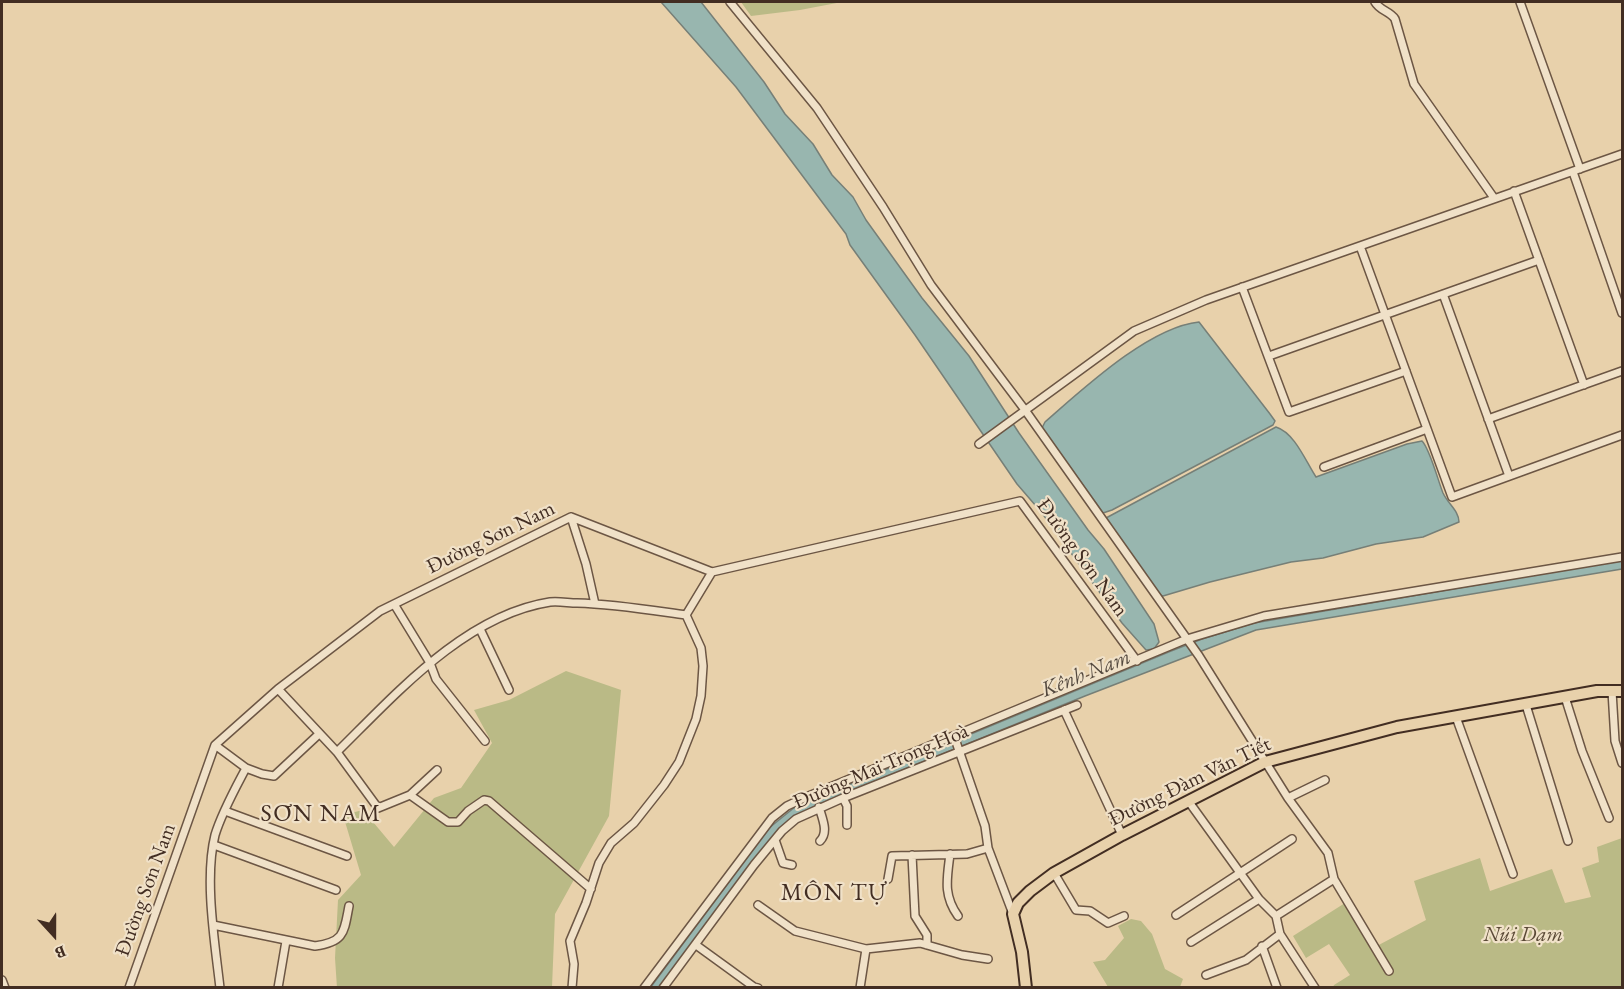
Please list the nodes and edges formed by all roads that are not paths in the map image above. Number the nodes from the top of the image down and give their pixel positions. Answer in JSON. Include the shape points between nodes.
{"nodes":[{"id":1,"x":730,"y":2,"type":"edge"},
{"id":2,"x":1375,"y":2,"type":"edge"},
{"id":3,"x":1520,"y":2,"type":"edge"},
{"id":4,"x":1623,"y":154,"type":"edge"},
{"id":5,"x":1576,"y":170,"type":"junction"},
{"id":6,"x":1514,"y":191,"type":"junction"},
{"id":7,"x":1494,"y":198,"type":"junction"},
{"id":8,"x":1360,"y":246,"type":"junction"},
{"id":9,"x":1539,"y":260,"type":"junction"},
{"id":10,"x":1242,"y":287,"type":"junction"},
{"id":11,"x":1443,"y":294,"type":"junction"},
{"id":12,"x":1623,"y":314,"type":"edge"},
{"id":13,"x":1385,"y":315,"type":"junction"},
{"id":14,"x":1269,"y":356,"type":"junction"},
{"id":15,"x":1406,"y":371,"type":"junction"},
{"id":16,"x":1623,"y":371,"type":"edge"},
{"id":17,"x":1584,"y":385,"type":"junction"},
{"id":18,"x":1023,"y":412,"type":"junction"},
{"id":19,"x":1488,"y":419,"type":"junction"},
{"id":20,"x":1427,"y":429,"type":"junction"},
{"id":21,"x":1623,"y":435,"type":"edge"},
{"id":22,"x":979,"y":444,"type":"dead end"},
{"id":23,"x":1324,"y":467,"type":"dead end"},
{"id":24,"x":1509,"y":476,"type":"junction"},
{"id":25,"x":571,"y":517,"type":"junction"},
{"id":26,"x":1623,"y":557,"type":"edge"},
{"id":27,"x":712,"y":572,"type":"junction"},
{"id":28,"x":394,"y":604,"type":"junction"},
{"id":29,"x":595,"y":604,"type":"junction"},
{"id":30,"x":686,"y":615,"type":"junction"},
{"id":31,"x":480,"y":628,"type":"junction"},
{"id":32,"x":1187,"y":639,"type":"junction"},
{"id":33,"x":1137,"y":661,"type":"junction"},
{"id":34,"x":430,"y":663,"type":"junction"},
{"id":35,"x":278,"y":689,"type":"junction"},
{"id":36,"x":509,"y":690,"type":"dead end"},
{"id":37,"x":1617,"y":691,"type":"edge"},
{"id":38,"x":1565,"y":697,"type":"junction"},
{"id":39,"x":1077,"y":705,"type":"dead end"},
{"id":40,"x":1526,"y":705,"type":"junction"},
{"id":41,"x":1064,"y":710,"type":"junction"},
{"id":42,"x":1456,"y":717,"type":"junction"},
{"id":43,"x":319,"y":734,"type":"junction"},
{"id":44,"x":954,"y":736,"type":"junction"},
{"id":45,"x":485,"y":741,"type":"dead end"},
{"id":46,"x":215,"y":745,"type":"junction"},
{"id":47,"x":960,"y":750,"type":"junction"},
{"id":48,"x":337,"y":752,"type":"junction"},
{"id":49,"x":1265,"y":762,"type":"junction"},
{"id":50,"x":1623,"y":763,"type":"edge"},
{"id":51,"x":246,"y":768,"type":"junction"},
{"id":52,"x":437,"y":770,"type":"dead end"},
{"id":53,"x":1325,"y":780,"type":"dead end"},
{"id":54,"x":410,"y":795,"type":"junction"},
{"id":55,"x":843,"y":798,"type":"junction"},
{"id":56,"x":1288,"y":798,"type":"junction"},
{"id":57,"x":1189,"y":802,"type":"junction"},
{"id":58,"x":819,"y":807,"type":"junction"},
{"id":59,"x":225,"y":811,"type":"junction"},
{"id":60,"x":1609,"y":818,"type":"dead end"},
{"id":61,"x":847,"y":825,"type":"dead end"},
{"id":62,"x":1122,"y":835,"type":"junction"},
{"id":63,"x":1292,"y":839,"type":"dead end"},
{"id":64,"x":775,"y":840,"type":"junction"},
{"id":65,"x":820,"y":841,"type":"dead end"},
{"id":66,"x":1568,"y":841,"type":"dead end"},
{"id":67,"x":214,"y":845,"type":"junction"},
{"id":68,"x":988,"y":848,"type":"junction"},
{"id":69,"x":950,"y":854,"type":"junction"},
{"id":70,"x":912,"y":855,"type":"junction"},
{"id":71,"x":347,"y":856,"type":"dead end"},
{"id":72,"x":792,"y":865,"type":"dead end"},
{"id":73,"x":1054,"y":873,"type":"junction"},
{"id":74,"x":1240,"y":873,"type":"junction"},
{"id":75,"x":1513,"y":874,"type":"dead end"},
{"id":76,"x":888,"y":879,"type":"dead end"},
{"id":77,"x":1334,"y":879,"type":"junction"},
{"id":78,"x":591,"y":889,"type":"junction"},
{"id":79,"x":336,"y":890,"type":"dead end"},
{"id":80,"x":1258,"y":898,"type":"junction"},
{"id":81,"x":758,"y":905,"type":"dead end"},
{"id":82,"x":349,"y":906,"type":"dead end"},
{"id":83,"x":1013,"y":914,"type":"junction"},
{"id":84,"x":1176,"y":915,"type":"dead end"},
{"id":85,"x":958,"y":916,"type":"dead end"},
{"id":86,"x":1124,"y":916,"type":"dead end"},
{"id":87,"x":1276,"y":916,"type":"junction"},
{"id":88,"x":213,"y":925,"type":"junction"},
{"id":89,"x":1280,"y":934,"type":"junction"},
{"id":90,"x":286,"y":941,"type":"junction"},
{"id":91,"x":1191,"y":942,"type":"dead end"},
{"id":92,"x":696,"y":945,"type":"junction"},
{"id":93,"x":927,"y":945,"type":"junction"},
{"id":94,"x":1262,"y":946,"type":"junction"},
{"id":95,"x":866,"y":949,"type":"junction"},
{"id":96,"x":988,"y":959,"type":"dead end"},
{"id":97,"x":1389,"y":970,"type":"dead end"},
{"id":98,"x":1206,"y":975,"type":"dead end"},
{"id":99,"x":2,"y":980,"type":"edge"},
{"id":100,"x":4,"y":987,"type":"edge"},
{"id":101,"x":129,"y":987,"type":"edge"},
{"id":102,"x":220,"y":987,"type":"edge"},
{"id":103,"x":278,"y":987,"type":"edge"},
{"id":104,"x":572,"y":987,"type":"edge"},
{"id":105,"x":644,"y":987,"type":"edge"},
{"id":106,"x":663,"y":987,"type":"edge"},
{"id":107,"x":758,"y":987,"type":"edge"},
{"id":108,"x":860,"y":987,"type":"edge"},
{"id":109,"x":1026,"y":987,"type":"edge"},
{"id":110,"x":1277,"y":987,"type":"edge"},
{"id":111,"x":1315,"y":987,"type":"edge"}],
"edges":[{"from":1,"to":18,"type":"street","via":[[817,108],[931,285]]},
{"from":2,"to":7,"type":"street","via":[[1395,20],[1414,84]]},
{"from":3,"to":5,"type":"street"},
{"from":4,"to":5,"type":"street"},
{"from":5,"to":6,"type":"street"},
{"from":5,"to":12,"type":"street"},
{"from":6,"to":7,"type":"street"},
{"from":6,"to":9,"type":"street"},
{"from":7,"to":8,"type":"street"},
{"from":8,"to":10,"type":"street"},
{"from":8,"to":13,"type":"street"},
{"from":9,"to":11,"type":"street"},
{"from":9,"to":17,"type":"street"},
{"from":10,"to":14,"type":"street"},
{"from":10,"to":18,"type":"street","via":[[1134,331]]},
{"from":11,"to":13,"type":"street"},
{"from":11,"to":19,"type":"street"},
{"from":13,"to":14,"type":"street"},
{"from":13,"to":15,"type":"street"},
{"from":14,"to":15,"type":"street","via":[[1289,412]]},
{"from":15,"to":20,"type":"street"},
{"from":16,"to":17,"type":"street"},
{"from":17,"to":19,"type":"street"},
{"from":18,"to":22,"type":"street"},
{"from":18,"to":32,"type":"street"},
{"from":19,"to":24,"type":"street"},
{"from":20,"to":23,"type":"street"},
{"from":20,"to":24,"type":"street","via":[[1452,497]]},
{"from":21,"to":24,"type":"street"},
{"from":25,"to":27,"type":"street","name":"Đường Sơn Nam"},
{"from":25,"to":28,"type":"street","name":"Đường Sơn Nam"},
{"from":25,"to":29,"type":"street"},
{"from":26,"to":32,"type":"street","via":[[1264,616]]},
{"from":27,"to":30,"type":"street"},
{"from":27,"to":33,"type":"street","name":"Đường Sơn Nam","via":[[1020,501]]},
{"from":28,"to":34,"type":"street"},
{"from":28,"to":35,"type":"street","name":"Đường Sơn Nam"},
{"from":29,"to":30,"type":"street"},
{"from":29,"to":31,"type":"street","via":[[552,602],[531,606]]},
{"from":30,"to":78,"type":"street","via":[[701,648],[703,666],[696,719],[679,762],[634,823],[611,843]]},
{"from":31,"to":34,"type":"street"},
{"from":31,"to":36,"type":"street"},
{"from":32,"to":33,"type":"street"},
{"from":32,"to":49,"type":"street"},
{"from":33,"to":44,"type":"street"},
{"from":34,"to":45,"type":"street","via":[[436,679]]},
{"from":34,"to":48,"type":"street"},
{"from":35,"to":43,"type":"street"},
{"from":35,"to":46,"type":"street","name":"Đường Sơn Nam"},
{"from":37,"to":38,"type":"main road","name":"Đường Đàm Văn Tiết"},
{"from":37,"to":50,"type":"street","via":[[1615,741]]},
{"from":38,"to":40,"type":"main road","name":"Đường Đàm Văn Tiết"},
{"from":38,"to":60,"type":"street"},
{"from":39,"to":41,"type":"street","name":"Đường Mai Trọng Hoà"},
{"from":40,"to":42,"type":"main road","name":"Đường Đàm Văn Tiết"},
{"from":40,"to":66,"type":"street"},
{"from":41,"to":47,"type":"street","name":"Đường Mai Trọng Hoà"},
{"from":41,"to":62,"type":"street"},
{"from":42,"to":49,"type":"main road","name":"Đường Đàm Văn Tiết"},
{"from":42,"to":75,"type":"street"},
{"from":43,"to":48,"type":"street"},
{"from":43,"to":51,"type":"street","via":[[274,776]]},
{"from":44,"to":47,"type":"street"},
{"from":44,"to":105,"type":"street","via":[[806,797],[776,814]]},
{"from":46,"to":51,"type":"street"},
{"from":46,"to":101,"type":"street","name":"Đường Sơn Nam"},
{"from":47,"to":55,"type":"street","name":"Đường Mai Trọng Hoà"},
{"from":47,"to":68,"type":"street","via":[[985,826]]},
{"from":48,"to":54,"type":"street","via":[[378,808]]},
{"from":49,"to":56,"type":"street"},
{"from":49,"to":57,"type":"main road","name":"Đường Đàm Văn Tiết"},
{"from":51,"to":59,"type":"street"},
{"from":52,"to":54,"type":"street"},
{"from":53,"to":56,"type":"street"},
{"from":54,"to":78,"type":"street","via":[[453,823],[479,802],[489,801]]},
{"from":55,"to":58,"type":"street","name":"Đường Mai Trọng Hoà"},
{"from":55,"to":61,"type":"street"},
{"from":56,"to":77,"type":"street","via":[[1328,853]]},
{"from":57,"to":62,"type":"main road","name":"Đường Đàm Văn Tiết"},
{"from":57,"to":74,"type":"street"},
{"from":58,"to":64,"type":"street","name":"Đường Mai Trọng Hoà","via":[[796,819]]},
{"from":58,"to":65,"type":"street","via":[[825,832]]},
{"from":59,"to":67,"type":"street"},
{"from":59,"to":71,"type":"street"},
{"from":62,"to":73,"type":"main road","name":"Đường Đàm Văn Tiết"},
{"from":63,"to":74,"type":"street"},
{"from":64,"to":72,"type":"street","via":[[783,863]]},
{"from":64,"to":92,"type":"street","name":"Đường Mai Trọng Hoà"},
{"from":67,"to":79,"type":"street"},
{"from":67,"to":88,"type":"street"},
{"from":68,"to":69,"type":"street"},
{"from":68,"to":83,"type":"street"},
{"from":69,"to":70,"type":"street"},
{"from":69,"to":85,"type":"street","via":[[947,893]]},
{"from":70,"to":76,"type":"street","via":[[892,856]]},
{"from":70,"to":93,"type":"street","via":[[915,916],[927,935]]},
{"from":73,"to":83,"type":"main road","name":"Đường Đàm Văn Tiết","via":[[1030,891]]},
{"from":73,"to":86,"type":"street","via":[[1076,910],[1090,911],[1108,923]]},
{"from":74,"to":80,"type":"street"},
{"from":74,"to":84,"type":"street"},
{"from":77,"to":87,"type":"street"},
{"from":77,"to":97,"type":"street"},
{"from":78,"to":104,"type":"street","via":[[570,941]]},
{"from":80,"to":87,"type":"street"},
{"from":80,"to":91,"type":"street"},
{"from":81,"to":95,"type":"street","via":[[795,931]]},
{"from":82,"to":90,"type":"street","via":[[344,932],[334,942],[315,946]]},
{"from":83,"to":109,"type":"main road"},
{"from":87,"to":89,"type":"street"},
{"from":88,"to":90,"type":"street"},
{"from":88,"to":102,"type":"street"},
{"from":89,"to":94,"type":"street"},
{"from":89,"to":111,"type":"street"},
{"from":90,"to":103,"type":"street"},
{"from":92,"to":106,"type":"street","name":"Đường Mai Trọng Hoà"},
{"from":92,"to":107,"type":"street"},
{"from":93,"to":95,"type":"street"},
{"from":93,"to":96,"type":"street"},
{"from":94,"to":98,"type":"street","via":[[1246,960]]},
{"from":94,"to":110,"type":"street"},
{"from":95,"to":108,"type":"street"},
{"from":99,"to":100,"type":"street"}]}
